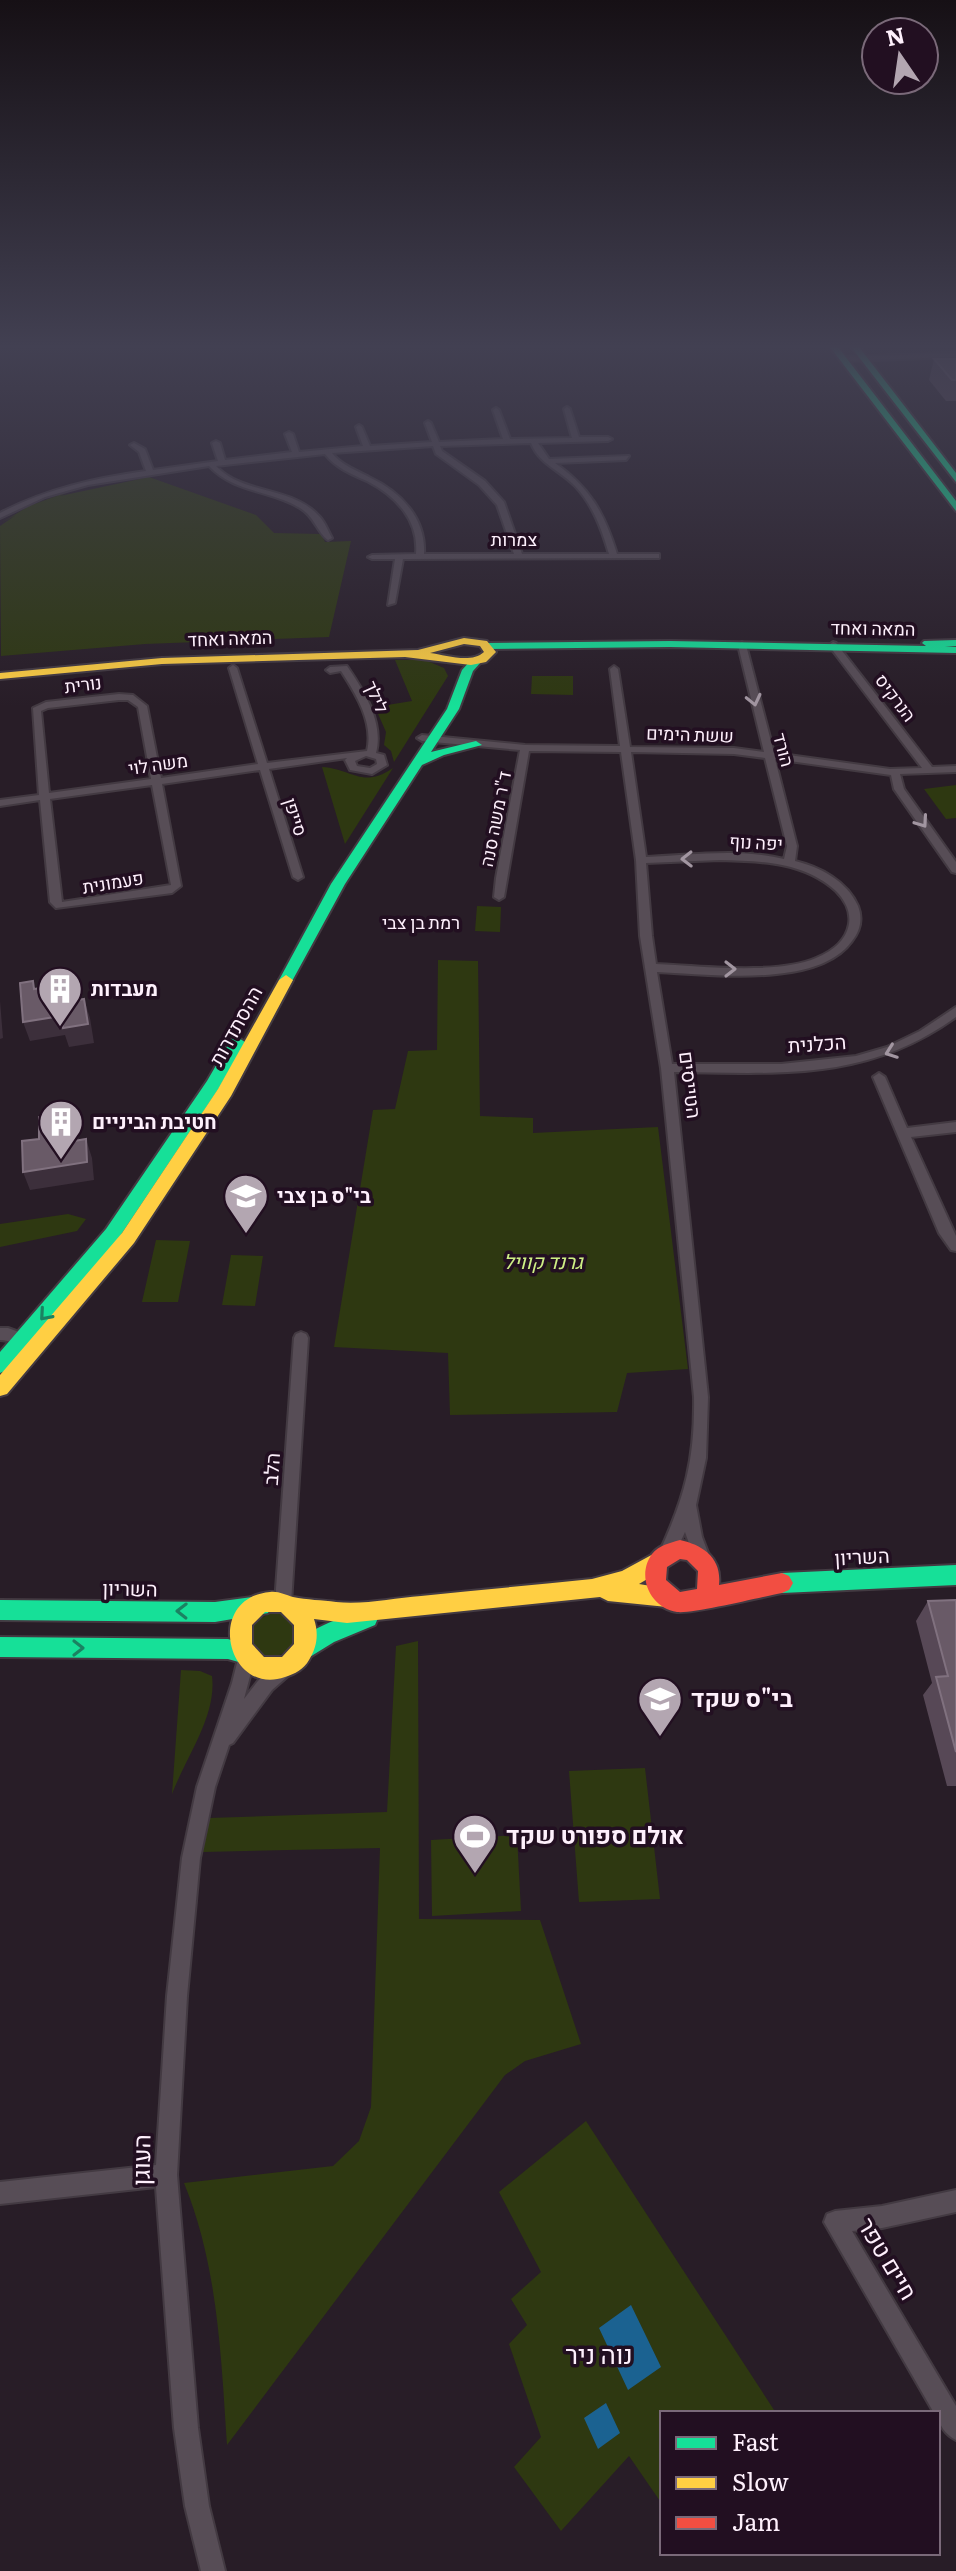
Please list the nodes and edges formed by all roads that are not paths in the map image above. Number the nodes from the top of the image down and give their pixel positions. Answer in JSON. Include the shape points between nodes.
{"nodes":[{"id":1,"x":148,"y":467,"type":"edge"},
{"id":2,"x":188,"y":467,"type":"edge"},
{"id":3,"x":214,"y":467,"type":"edge"},
{"id":4,"x":343,"y":467,"type":"edge"},
{"id":5,"x":461,"y":467,"type":"edge"},
{"id":6,"x":557,"y":467,"type":"edge"},
{"id":7,"x":929,"y":467,"type":"edge"},
{"id":8,"x":150,"y":472,"type":"junction"},
{"id":9,"x":956,"y":508,"type":"edge"},
{"id":10,"x":0,"y":516,"type":"edge"},
{"id":11,"x":328,"y":538,"type":"dead end"},
{"id":12,"x":613,"y":555,"type":"junction"},
{"id":13,"x":519,"y":556,"type":"junction"},
{"id":14,"x":656,"y":556,"type":"dead end"},
{"id":15,"x":372,"y":557,"type":"dead end"},
{"id":16,"x":399,"y":557,"type":"junction"},
{"id":17,"x":420,"y":557,"type":"junction"},
{"id":18,"x":391,"y":603,"type":"dead end"},
{"id":19,"x":956,"y":643,"type":"edge"},
{"id":20,"x":742,"y":645,"type":"junction"},
{"id":21,"x":836,"y":647,"type":"junction"},
{"id":22,"x":956,"y":650,"type":"edge"},
{"id":23,"x":484,"y":654,"type":"junction"},
{"id":24,"x":450,"y":655,"type":"junction"},
{"id":25,"x":0,"y":668,"type":"edge"},
{"id":26,"x":233,"y":668,"type":"dead end"},
{"id":27,"x":614,"y":669,"type":"dead end"},
{"id":28,"x":330,"y":670,"type":"dead end"},
{"id":29,"x":54,"y":671,"type":"junction"},
{"id":30,"x":0,"y":676,"type":"edge"},
{"id":31,"x":428,"y":740,"type":"junction"},
{"id":32,"x":476,"y":745,"type":"junction"},
{"id":33,"x":525,"y":748,"type":"junction"},
{"id":34,"x":624,"y":749,"type":"junction"},
{"id":35,"x":367,"y":753,"type":"junction"},
{"id":36,"x":767,"y":755,"type":"junction"},
{"id":37,"x":321,"y":760,"type":"junction"},
{"id":38,"x":420,"y":762,"type":"junction"},
{"id":39,"x":262,"y":767,"type":"junction"},
{"id":40,"x":353,"y":768,"type":"junction"},
{"id":41,"x":956,"y":769,"type":"edge"},
{"id":42,"x":930,"y":771,"type":"junction"},
{"id":43,"x":895,"y":772,"type":"junction"},
{"id":44,"x":158,"y":782,"type":"junction"},
{"id":45,"x":45,"y":797,"type":"junction"},
{"id":46,"x":0,"y":803,"type":"edge"},
{"id":47,"x":641,"y":860,"type":"junction"},
{"id":48,"x":789,"y":863,"type":"junction"},
{"id":49,"x":956,"y":870,"type":"edge"},
{"id":50,"x":298,"y":877,"type":"dead end"},
{"id":51,"x":499,"y":897,"type":"dead end"},
{"id":52,"x":652,"y":968,"type":"junction"},
{"id":53,"x":956,"y":1011,"type":"edge"},
{"id":54,"x":667,"y":1068,"type":"junction"},
{"id":55,"x":879,"y":1077,"type":"dead end"},
{"id":56,"x":956,"y":1127,"type":"edge"},
{"id":57,"x":904,"y":1133,"type":"junction"},
{"id":58,"x":956,"y":1246,"type":"edge"},
{"id":59,"x":0,"y":1334,"type":"edge"},
{"id":60,"x":301,"y":1338,"type":"dead end"},
{"id":61,"x":30,"y":1343,"type":"junction"},
{"id":62,"x":0,"y":1365,"type":"edge"},
{"id":63,"x":0,"y":1388,"type":"edge"},
{"id":64,"x":689,"y":1506,"type":"junction"},
{"id":65,"x":662,"y":1558,"type":"junction"},
{"id":66,"x":706,"y":1563,"type":"junction"},
{"id":67,"x":956,"y":1575,"type":"edge"},
{"id":68,"x":770,"y":1583,"type":"junction"},
{"id":69,"x":592,"y":1589,"type":"junction"},
{"id":70,"x":667,"y":1597,"type":"junction"},
{"id":71,"x":704,"y":1597,"type":"junction"},
{"id":72,"x":288,"y":1605,"type":"junction"},
{"id":73,"x":260,"y":1606,"type":"junction"},
{"id":74,"x":395,"y":1609,"type":"junction"},
{"id":75,"x":0,"y":1610,"type":"edge"},
{"id":76,"x":0,"y":1647,"type":"edge"},
{"id":77,"x":244,"y":1655,"type":"junction"},
{"id":78,"x":296,"y":1658,"type":"junction"},
{"id":79,"x":217,"y":1750,"type":"junction"},
{"id":80,"x":166,"y":2175,"type":"junction"},
{"id":81,"x":0,"y":2193,"type":"edge"},
{"id":82,"x":956,"y":2201,"type":"edge"},
{"id":83,"x":956,"y":2428,"type":"edge"},
{"id":84,"x":213,"y":2571,"type":"edge"}],
"edges":[{"from":1,"to":8,"type":"street"},
{"from":2,"to":8,"type":"street"},
{"from":3,"to":11,"type":"street","via":[[224,477],[301,505],[320,521]]},
{"from":4,"to":17,"type":"street","via":[[399,497],[420,532]]},
{"from":5,"to":13,"type":"street","via":[[496,498]]},
{"from":6,"to":12,"type":"street","via":[[591,500]]},
{"from":7,"to":9,"type":"street"},
{"from":8,"to":10,"type":"street","via":[[62,489]]},
{"from":12,"to":13,"type":"street","name":"צמרות"},
{"from":12,"to":14,"type":"street","name":"צמרות"},
{"from":13,"to":17,"type":"street","name":"צמרות"},
{"from":15,"to":16,"type":"street","name":"צמרות"},
{"from":16,"to":17,"type":"street","name":"צמרות"},
{"from":16,"to":18,"type":"street"},
{"from":19,"to":21,"type":"street","name":"המאה ואחד"},
{"from":20,"to":21,"type":"street","name":"המאה ואחד"},
{"from":20,"to":23,"type":"street","name":"המאה ואחד","via":[[519,646]]},
{"from":20,"to":36,"type":"street","name":"הורד","one_way":true},
{"from":21,"to":22,"type":"street","name":"המאה ואחד"},
{"from":21,"to":42,"type":"street","name":"הנרקיס"},
{"from":23,"to":24,"type":"street","name":"המאה ואחד"},
{"from":23,"to":31,"type":"street","name":"ההסתדרות","via":[[468,670],[453,709]]},
{"from":24,"to":29,"type":"street","name":"המאה ואחד","via":[[162,661]]},
{"from":24,"to":31,"type":"street","name":"ההסתדרות","via":[[458,672],[455,685]]},
{"from":25,"to":29,"type":"street","name":"המאה ואחד"},
{"from":26,"to":39,"type":"street","name":"סייפן"},
{"from":27,"to":34,"type":"street","name":"הטייסים"},
{"from":28,"to":35,"type":"street","name":"לילך","via":[[344,668],[355,686],[375,736]]},
{"from":29,"to":30,"type":"street","name":"המאה ואחד"},
{"from":31,"to":32,"type":"street","name":"ששת הימים"},
{"from":31,"to":38,"type":"street","name":"ההסתדרות"},
{"from":31,"to":61,"type":"street","name":"ההסתדרות","one_way":true,"via":[[325,882],[213,1084],[112,1234]]},
{"from":32,"to":33,"type":"street","name":"ששת הימים"},
{"from":32,"to":38,"type":"street"},
{"from":33,"to":34,"type":"street","name":"ששת הימים"},
{"from":33,"to":51,"type":"street","name":"ד\"ר משה סנה"},
{"from":34,"to":36,"type":"street","name":"ששת הימים"},
{"from":34,"to":47,"type":"street","name":"הטייסים"},
{"from":35,"to":37,"type":"street","name":"משה לוי"},
{"from":35,"to":40,"type":"street","via":[[350,760]]},
{"from":35,"to":40,"type":"street","via":[[381,757],[382,765],[366,772]]},
{"from":36,"to":43,"type":"street","name":"ששת הימים"},
{"from":36,"to":48,"type":"street","name":"הורד","via":[[792,846]]},
{"from":37,"to":39,"type":"street","name":"משה לוי"},
{"from":37,"to":40,"type":"street","name":"משה לוי"},
{"from":38,"to":61,"type":"street","name":"ההסתדרות","via":[[338,884],[225,1092],[128,1238]]},
{"from":39,"to":44,"type":"street","name":"משה לוי"},
{"from":39,"to":50,"type":"street","name":"סייפן"},
{"from":41,"to":42,"type":"street","name":"ששת הימים"},
{"from":42,"to":43,"type":"street","name":"ששת הימים"},
{"from":43,"to":49,"type":"street","one_way":true,"via":[[899,789]]},
{"from":44,"to":45,"type":"street","name":"משה לוי"},
{"from":44,"to":45,"type":"street","name":"נורית","via":[[137,700],[46,705],[36,710]]},
{"from":44,"to":45,"type":"street","name":"פעמונית","via":[[176,886],[66,907],[55,902]]},
{"from":45,"to":46,"type":"street","name":"משה לוי"},
{"from":48,"to":47,"type":"street","name":"יפה נוף","one_way":true},
{"from":47,"to":52,"type":"street","name":"הטייסים"},
{"from":52,"to":48,"type":"street","name":"יפה נוף","one_way":true,"via":[[781,969],[805,966],[834,953],[853,928],[851,903],[832,881]]},
{"from":52,"to":54,"type":"street","name":"הטייסים"},
{"from":53,"to":54,"type":"street","name":"הכלנית","one_way":true,"via":[[915,1042],[855,1062]]},
{"from":54,"to":64,"type":"street","name":"הטייסים","via":[[701,1397],[701,1442]]},
{"from":55,"to":57,"type":"street"},
{"from":56,"to":57,"type":"street"},
{"from":57,"to":58,"type":"street"},
{"from":59,"to":61,"type":"street"},
{"from":60,"to":72,"type":"street","name":"הלב"},
{"from":61,"to":62,"type":"street","name":"ההסתדרות"},
{"from":61,"to":63,"type":"street","name":"ההסתדרות"},
{"from":64,"to":65,"type":"street","name":"הטייסים"},
{"from":64,"to":66,"type":"street","name":"הטייסים","via":[[694,1537]]},
{"from":65,"to":66,"type":"street","via":[[687,1551]]},
{"from":65,"to":69,"type":"street","via":[[627,1580]]},
{"from":65,"to":70,"type":"street","via":[[655,1581]]},
{"from":66,"to":68,"type":"street","name":"השריון","via":[[729,1577]]},
{"from":66,"to":71,"type":"street","via":[[711,1583]]},
{"from":67,"to":68,"type":"street","name":"השריון"},
{"from":68,"to":71,"type":"street","name":"השריון"},
{"from":69,"to":70,"type":"street"},
{"from":69,"to":74,"type":"street"},
{"from":70,"to":71,"type":"street","via":[[686,1603]]},
{"from":72,"to":73,"type":"street"},
{"from":72,"to":74,"type":"street","via":[[347,1613]]},
{"from":72,"to":78,"type":"street","via":[[302,1613],[308,1628],[306,1644]]},
{"from":73,"to":75,"type":"street","name":"השריון","one_way":true,"via":[[215,1612]]},
{"from":73,"to":77,"type":"street","via":[[241,1627],[238,1638]]},
{"from":74,"to":78,"type":"street","via":[[326,1635]]},
{"from":76,"to":77,"type":"street","one_way":true,"via":[[228,1649]]},
{"from":77,"to":78,"type":"street","via":[[267,1668]]},
{"from":77,"to":79,"type":"street","name":"העוגן","via":[[241,1683]]},
{"from":78,"to":79,"type":"street","name":"העוגן","via":[[266,1684]]},
{"from":79,"to":80,"type":"street","name":"העוגן","via":[[191,1858]]},
{"from":80,"to":81,"type":"street"},
{"from":80,"to":84,"type":"street","name":"העוגן","via":[[186,2428]]},
{"from":82,"to":83,"type":"street","name":"חיים טפר","via":[[835,2222]]}]}
